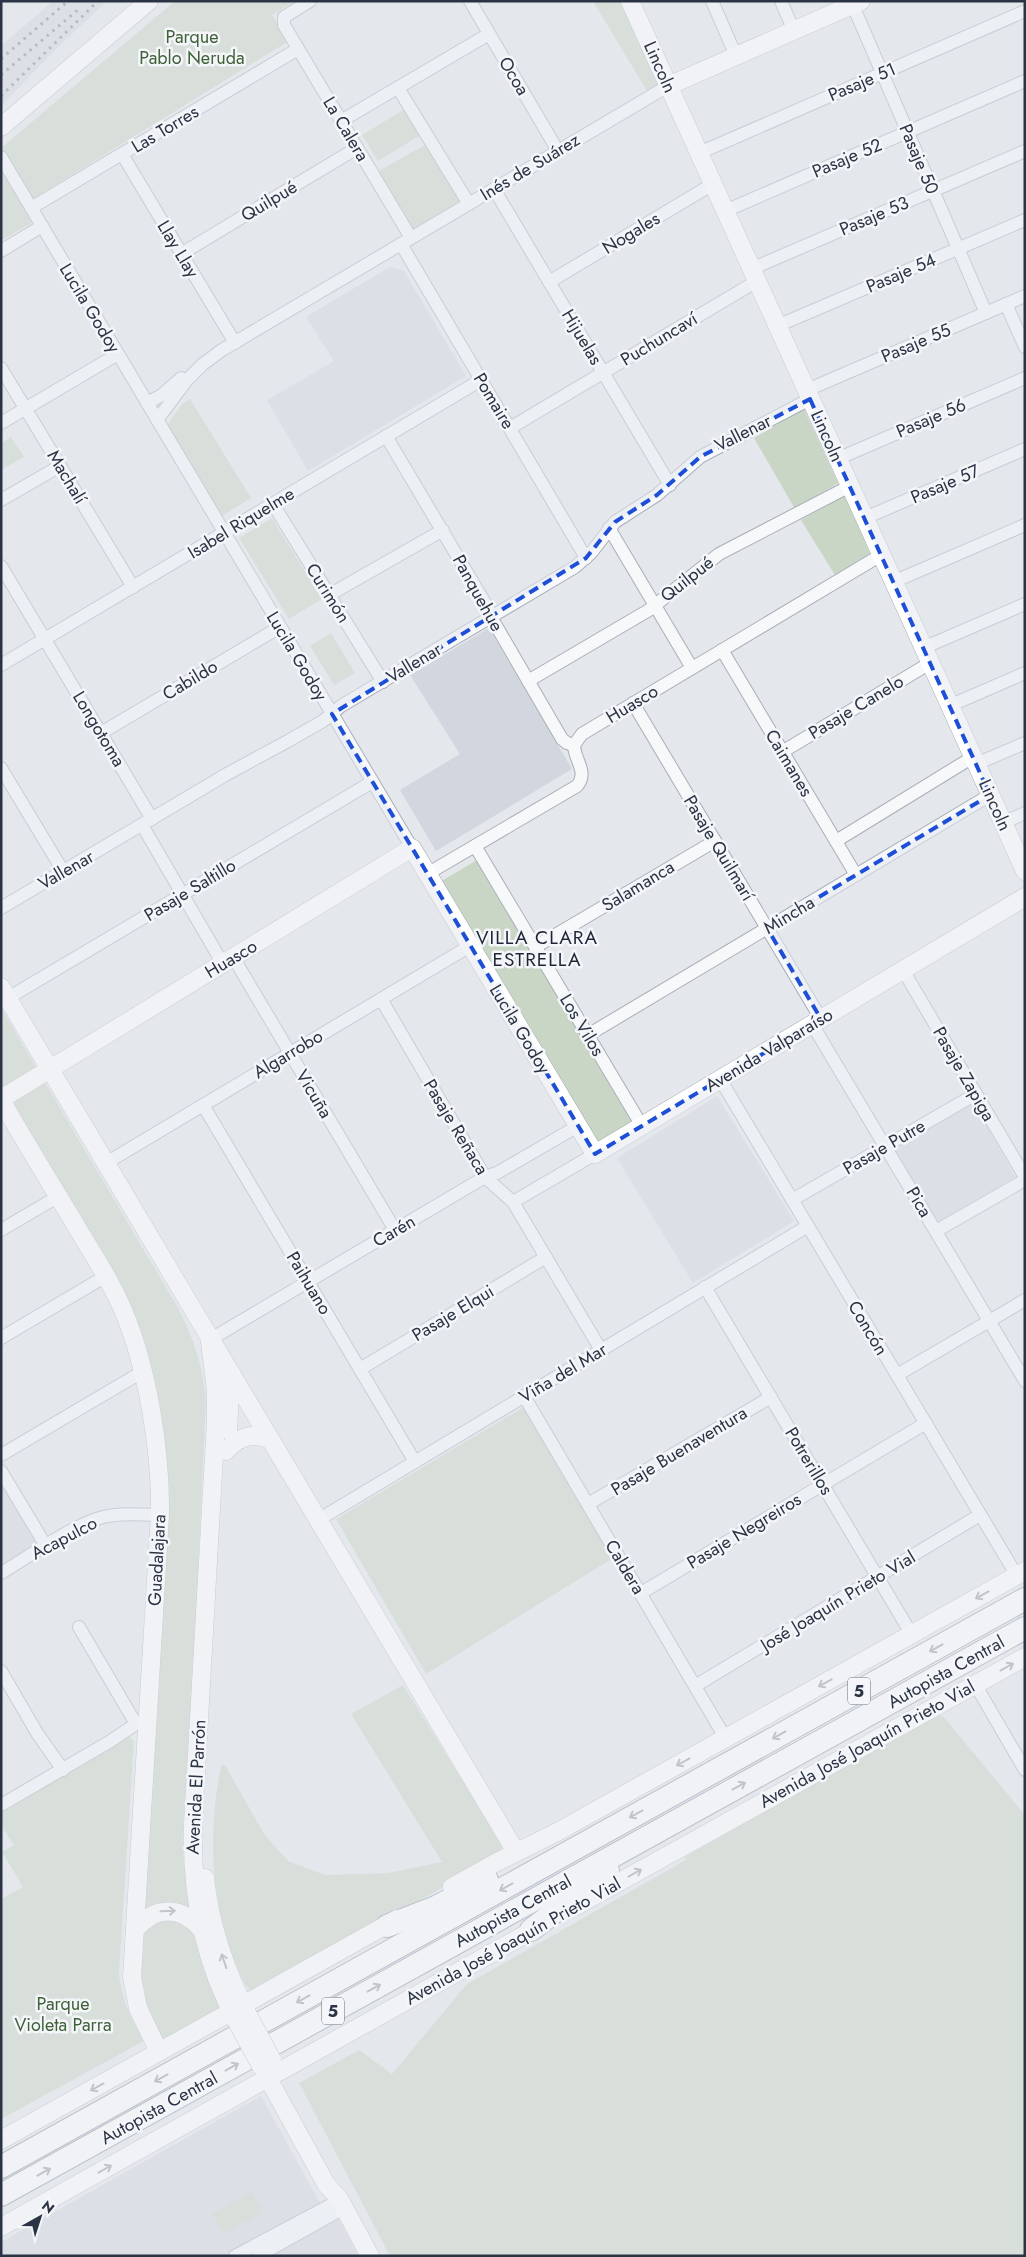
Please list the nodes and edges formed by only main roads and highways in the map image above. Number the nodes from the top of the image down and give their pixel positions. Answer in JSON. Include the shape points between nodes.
{"nodes":[{"id":1,"x":149,"y":1,"type":"edge"},
{"id":2,"x":630,"y":1,"type":"edge"},
{"id":3,"x":855,"y":2,"type":"edge"},
{"id":4,"x":668,"y":86,"type":"junction"},
{"id":5,"x":1,"y":127,"type":"edge"},
{"id":6,"x":412,"y":848,"type":"joint"},
{"id":7,"x":1025,"y":870,"type":"edge"},
{"id":8,"x":1025,"y":897,"type":"edge"},
{"id":9,"x":5,"y":993,"type":"edge"},
{"id":10,"x":50,"y":1069,"type":"junction"},
{"id":11,"x":1,"y":1099,"type":"edge"},
{"id":12,"x":595,"y":1154,"type":"joint"},
{"id":13,"x":211,"y":1339,"type":"junction"},
{"id":14,"x":231,"y":1373,"type":"junction"},
{"id":15,"x":271,"y":1440,"type":"junction"},
{"id":16,"x":226,"y":1451,"type":"junction"},
{"id":17,"x":1021,"y":1574,"type":"edge"},
{"id":18,"x":1025,"y":1599,"type":"edge"},
{"id":19,"x":1025,"y":1628,"type":"edge"},
{"id":20,"x":1025,"y":1657,"type":"edge"},
{"id":21,"x":665,"y":1826,"type":"junction"},
{"id":22,"x":610,"y":1829,"type":"junction"},
{"id":23,"x":516,"y":1852,"type":"junction"},
{"id":24,"x":387,"y":1926,"type":"junction"},
{"id":25,"x":201,"y":1929,"type":"junction"},
{"id":26,"x":135,"y":1930,"type":"junction"},
{"id":27,"x":531,"y":1930,"type":"junction"},
{"id":28,"x":240,"y":2014,"type":"junction"},
{"id":29,"x":160,"y":2052,"type":"junction"},
{"id":30,"x":270,"y":2069,"type":"junction"},
{"id":31,"x":1,"y":2140,"type":"edge"},
{"id":32,"x":1,"y":2167,"type":"edge"},
{"id":33,"x":1,"y":2195,"type":"edge"},
{"id":34,"x":1,"y":2227,"type":"edge"},
{"id":35,"x":370,"y":2256,"type":"edge"}],
"edges":[{"from":1,"to":5,"type":"main road"},
{"from":2,"to":4,"type":"main road","name":"Lincoln"},
{"from":3,"to":4,"type":"main road","name":"Inés de Suárez"},
{"from":4,"to":7,"type":"main road","name":"Lincoln"},
{"from":6,"to":10,"type":"main road","name":"Huasco"},
{"from":6,"to":12,"type":"main road","name":"Lucila Godoy"},
{"from":8,"to":12,"type":"main road","name":"Avenida Valparaíso"},
{"from":9,"to":10,"type":"main road"},
{"from":10,"to":11,"type":"main road","name":"Huasco"},
{"from":10,"to":13,"type":"main road"},
{"from":11,"to":26,"type":"main road","name":"Guadalajara","via":[[124,1312],[142,1372],[159,1469],[160,1515],[142,1722]]},
{"from":13,"to":14,"type":"main road"},
{"from":13,"to":25,"type":"main road","name":"Avenida El Parrón","via":[[216,1421],[192,1847],[194,1890]]},
{"from":14,"to":15,"type":"main road"},
{"from":14,"to":16,"type":"main road","name":"Avenida El Parrón"},
{"from":15,"to":16,"type":"main road","via":[[248,1436]]},
{"from":15,"to":23,"type":"main road"},
{"from":28,"to":16,"type":"main road","name":"Avenida El Parrón","one_way":true,"via":[[215,1933],[204,1864]]},
{"from":17,"to":23,"type":"main road","one_way":true},
{"from":18,"to":22,"type":"highway","name":"Autopista Central","number":"5","one_way":true},
{"from":21,"to":19,"type":"highway","name":"Autopista Central","number":"5","one_way":true},
{"from":27,"to":20,"type":"main road","name":"Avenida José Joaquín Prieto Vial","one_way":true},
{"from":21,"to":27,"type":"highway"},
{"from":33,"to":21,"type":"highway","name":"Autopista Central","number":"5","one_way":true},
{"from":22,"to":24,"type":"highway","via":[[521,1862],[436,1907]]},
{"from":22,"to":32,"type":"highway","name":"Autopista Central","number":"5","one_way":true},
{"from":23,"to":24,"type":"main road"},
{"from":24,"to":28,"type":"main road"},
{"from":26,"to":25,"type":"main road","one_way":true,"via":[[150,1916],[170,1910],[188,1916]]},
{"from":25,"to":28,"type":"main road","name":"Avenida El Parrón","via":[[210,1959]]},
{"from":26,"to":29,"type":"main road","name":"Guadalajara","via":[[132,1977],[135,1998]]},
{"from":27,"to":30,"type":"main road","name":"Avenida José Joaquín Prieto Vial"},
{"from":28,"to":29,"type":"main road"},
{"from":28,"to":30,"type":"main road","name":"Avenida El Parrón","bridge":true},
{"from":29,"to":31,"type":"main road","one_way":true},
{"from":34,"to":30,"type":"main road","name":"Avenida José Joaquín Prieto Vial","one_way":true},
{"from":30,"to":35,"type":"main road","name":"Avenida El Parrón","via":[[326,2184],[342,2204]]}]}
